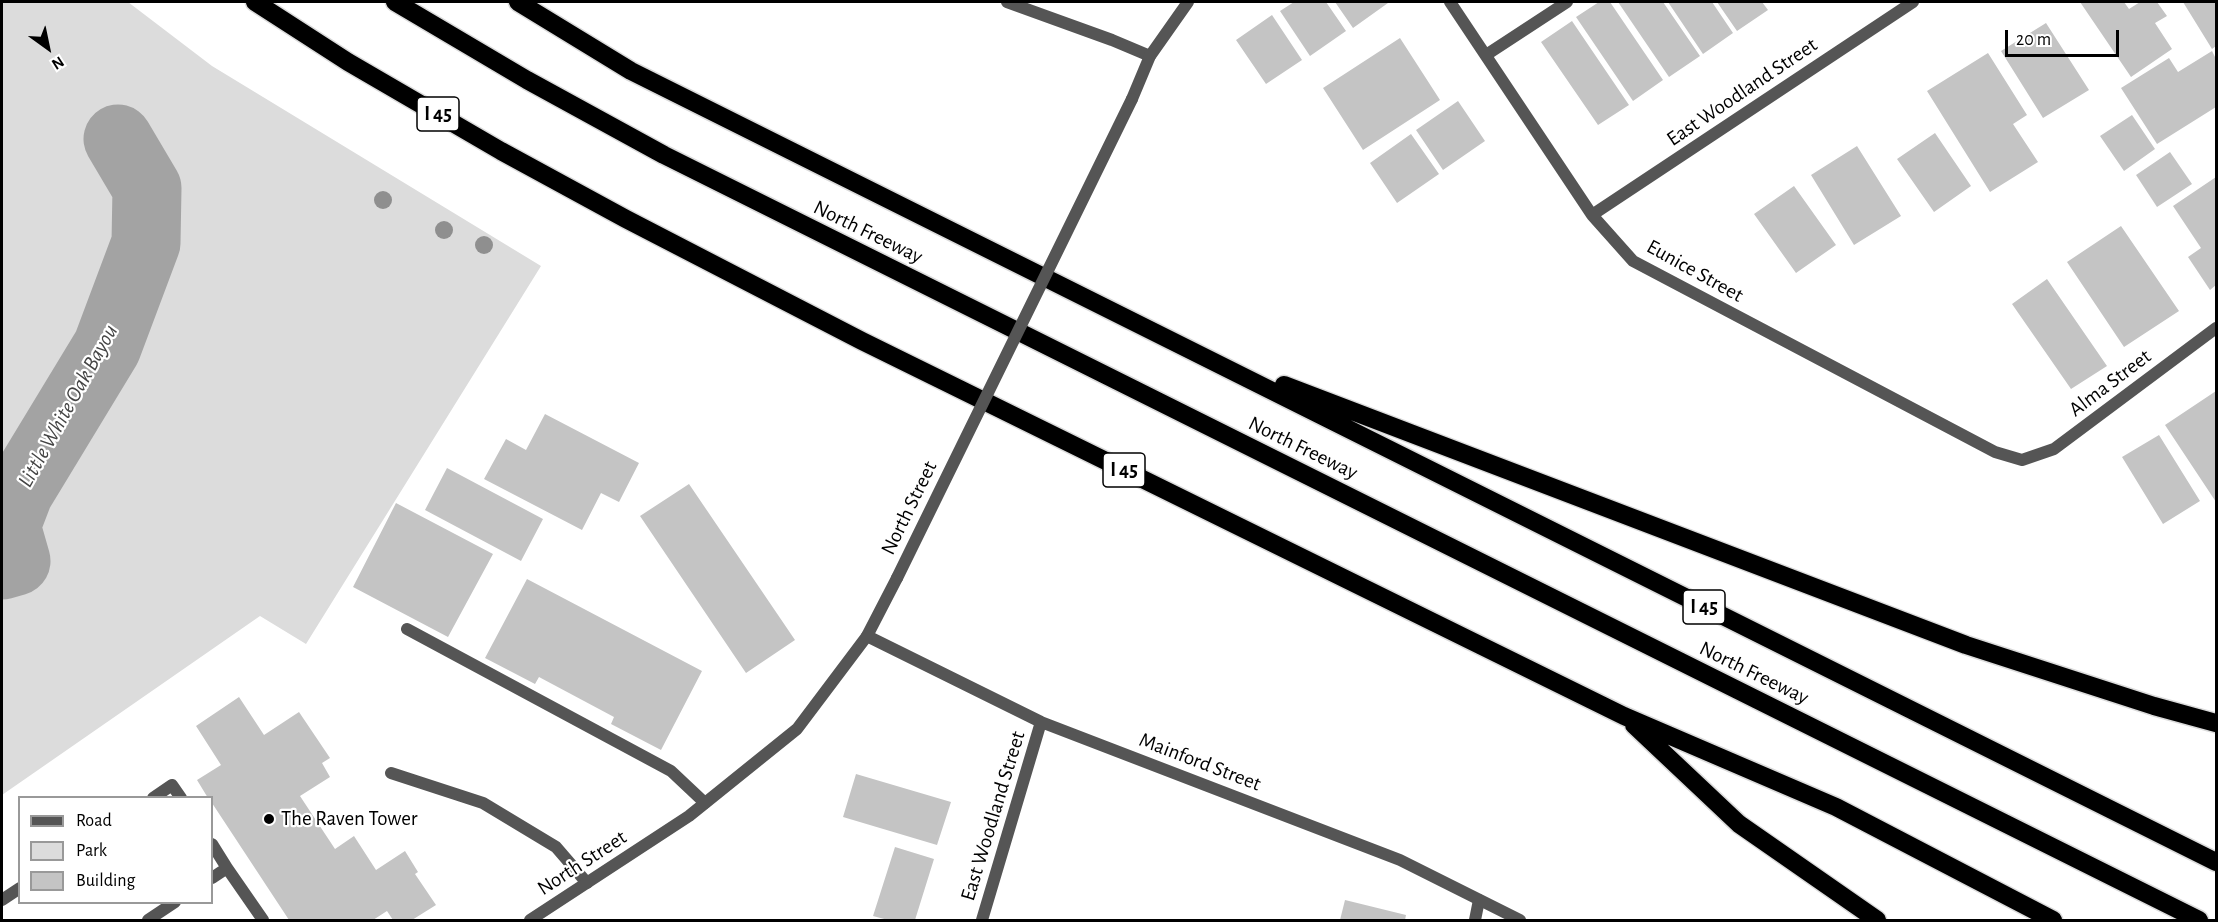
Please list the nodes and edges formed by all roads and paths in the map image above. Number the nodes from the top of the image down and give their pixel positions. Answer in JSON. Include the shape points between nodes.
{"nodes":[{"id":1,"x":255,"y":2,"type":"edge"},
{"id":2,"x":394,"y":2,"type":"edge"},
{"id":3,"x":518,"y":2,"type":"edge"},
{"id":4,"x":1007,"y":2,"type":"edge"},
{"id":5,"x":1188,"y":2,"type":"edge"},
{"id":6,"x":1450,"y":2,"type":"edge"},
{"id":7,"x":1567,"y":2,"type":"edge"},
{"id":8,"x":1913,"y":2,"type":"edge"},
{"id":9,"x":1486,"y":55,"type":"junction"},
{"id":10,"x":1150,"y":56,"type":"junction"},
{"id":11,"x":1592,"y":215,"type":"junction"},
{"id":12,"x":2217,"y":328,"type":"edge"},
{"id":13,"x":1192,"y":351,"type":"junction"},
{"id":14,"x":2022,"y":460,"type":"joint"},
{"id":15,"x":407,"y":629,"type":"dead end"},
{"id":16,"x":867,"y":636,"type":"junction"},
{"id":17,"x":1624,"y":716,"type":"junction"},
{"id":18,"x":1041,"y":722,"type":"junction"},
{"id":19,"x":2217,"y":723,"type":"edge"},
{"id":20,"x":391,"y":773,"type":"dead end"},
{"id":21,"x":156,"y":796,"type":"edge"},
{"id":22,"x":180,"y":796,"type":"edge"},
{"id":23,"x":705,"y":803,"type":"junction"},
{"id":24,"x":213,"y":846,"type":"edge"},
{"id":25,"x":2217,"y":862,"type":"edge"},
{"id":26,"x":227,"y":868,"type":"junction"},
{"id":27,"x":213,"y":877,"type":"edge"},
{"id":28,"x":587,"y":883,"type":"junction"},
{"id":29,"x":18,"y":889,"type":"edge"},
{"id":30,"x":2,"y":900,"type":"edge"},
{"id":31,"x":1479,"y":900,"type":"junction"},
{"id":32,"x":174,"y":904,"type":"edge"},
{"id":33,"x":148,"y":921,"type":"edge"},
{"id":34,"x":263,"y":921,"type":"edge"},
{"id":35,"x":530,"y":921,"type":"edge"},
{"id":36,"x":982,"y":921,"type":"edge"},
{"id":37,"x":1475,"y":921,"type":"edge"},
{"id":38,"x":1520,"y":921,"type":"edge"},
{"id":39,"x":1877,"y":921,"type":"edge"},
{"id":40,"x":2053,"y":921,"type":"edge"},
{"id":41,"x":2199,"y":921,"type":"edge"}],
"edges":[{"from":1,"to":17,"type":"highway","number":"I 45","via":[[348,62],[636,224],[873,347]]},
{"from":2,"to":41,"type":"highway","name":"North Freeway","via":[[664,155]]},
{"from":3,"to":13,"type":"highway","name":"North Freeway","number":"I 45","via":[[631,71]]},
{"from":4,"to":10,"type":"street"},
{"from":5,"to":10,"type":"street","name":"North Street"},
{"from":6,"to":9,"type":"street","name":"Eunice Street"},
{"from":7,"to":9,"type":"street"},
{"from":8,"to":11,"type":"street","name":"East Woodland Street"},
{"from":9,"to":11,"type":"street","name":"Eunice Street"},
{"from":10,"to":16,"type":"street","name":"North Street","bridge":true},
{"from":11,"to":14,"type":"street","name":"Eunice Street","via":[[1633,261],[1995,452]]},
{"from":12,"to":14,"type":"street","name":"Alma Street","via":[[2054,449]]},
{"from":13,"to":19,"type":"highway","via":[[1966,645]]},
{"from":13,"to":25,"type":"highway","name":"North Freeway","number":"I 45"},
{"from":15,"to":23,"type":"street","via":[[671,771]]},
{"from":16,"to":18,"type":"street","name":"Mainford Street"},
{"from":16,"to":23,"type":"street","name":"North Street","via":[[797,729]]},
{"from":17,"to":39,"type":"highway","via":[[1739,824]]},
{"from":17,"to":40,"type":"highway","number":"I 45","via":[[1836,807]]},
{"from":18,"to":31,"type":"street","name":"Mainford Street","via":[[1400,860]]},
{"from":18,"to":36,"type":"street","name":"East Woodland Street"},
{"from":20,"to":28,"type":"street","via":[[483,803],[556,847]]},
{"from":21,"to":22,"type":"street","via":[[172,784]]},
{"from":23,"to":28,"type":"street","name":"North Street"},
{"from":24,"to":26,"type":"street"},
{"from":26,"to":27,"type":"street"},
{"from":26,"to":34,"type":"street"},
{"from":28,"to":35,"type":"street","name":"North Street"},
{"from":29,"to":30,"type":"street"},
{"from":31,"to":37,"type":"street"},
{"from":31,"to":38,"type":"street","name":"Mainford Street"},
{"from":32,"to":33,"type":"street"}]}
